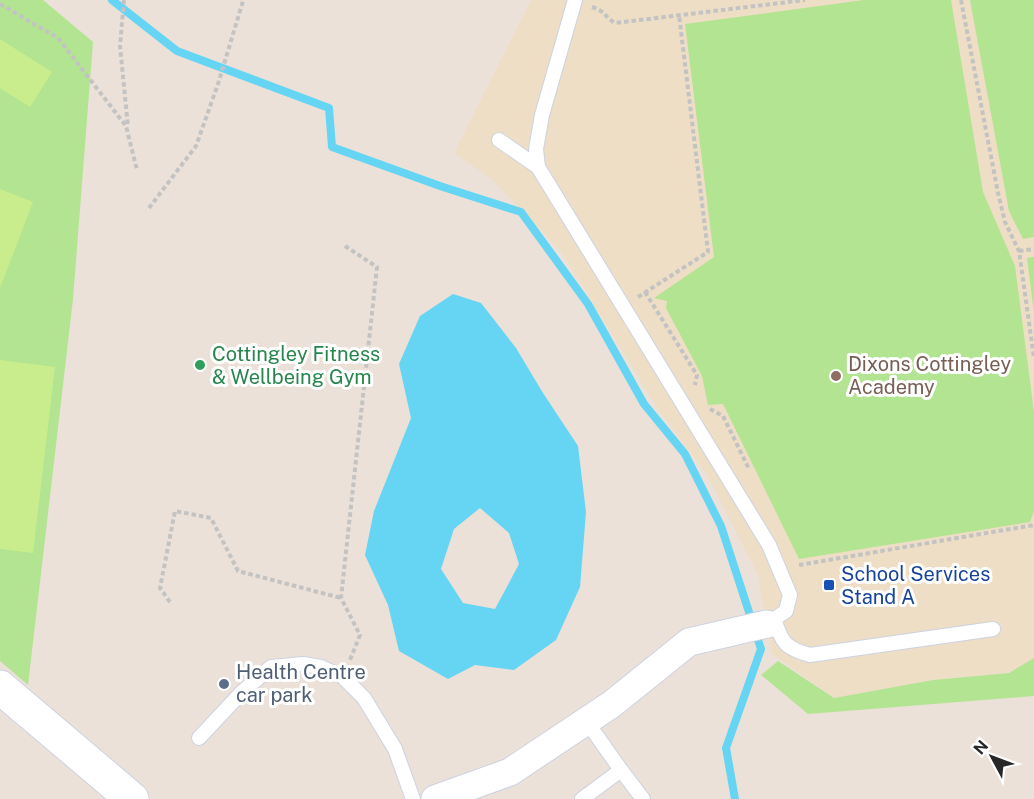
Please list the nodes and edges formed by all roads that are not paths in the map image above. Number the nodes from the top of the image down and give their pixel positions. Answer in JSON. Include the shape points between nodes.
{"nodes":[{"id":1,"x":574,"y":0,"type":"edge"},
{"id":2,"x":499,"y":140,"type":"dead end"},
{"id":3,"x":538,"y":167,"type":"junction"},
{"id":4,"x":771,"y":622,"type":"junction"},
{"id":5,"x":993,"y":629,"type":"dead end"},
{"id":6,"x":0,"y":687,"type":"edge"},
{"id":7,"x":587,"y":722,"type":"junction"},
{"id":8,"x":199,"y":738,"type":"dead end"},
{"id":9,"x":621,"y":770,"type":"junction"},
{"id":10,"x":132,"y":799,"type":"edge"},
{"id":11,"x":413,"y":799,"type":"edge"},
{"id":12,"x":435,"y":799,"type":"edge"},
{"id":13,"x":582,"y":799,"type":"edge"},
{"id":14,"x":643,"y":799,"type":"edge"}],
"edges":[{"from":1,"to":3,"type":"lane","via":[[542,115],[536,149]]},
{"from":2,"to":3,"type":"lane"},
{"from":3,"to":4,"type":"lane","via":[[769,545],[790,595],[786,611]]},
{"from":4,"to":5,"type":"lane","via":[[781,641],[810,655]]},
{"from":4,"to":7,"type":"street","via":[[689,642]]},
{"from":6,"to":10,"type":"main road"},
{"from":7,"to":9,"type":"lane"},
{"from":7,"to":12,"type":"street","via":[[510,772]]},
{"from":8,"to":11,"type":"lane","via":[[271,667],[321,667],[343,677],[364,698],[395,749]]},
{"from":9,"to":13,"type":"lane"},
{"from":9,"to":14,"type":"lane"}]}
